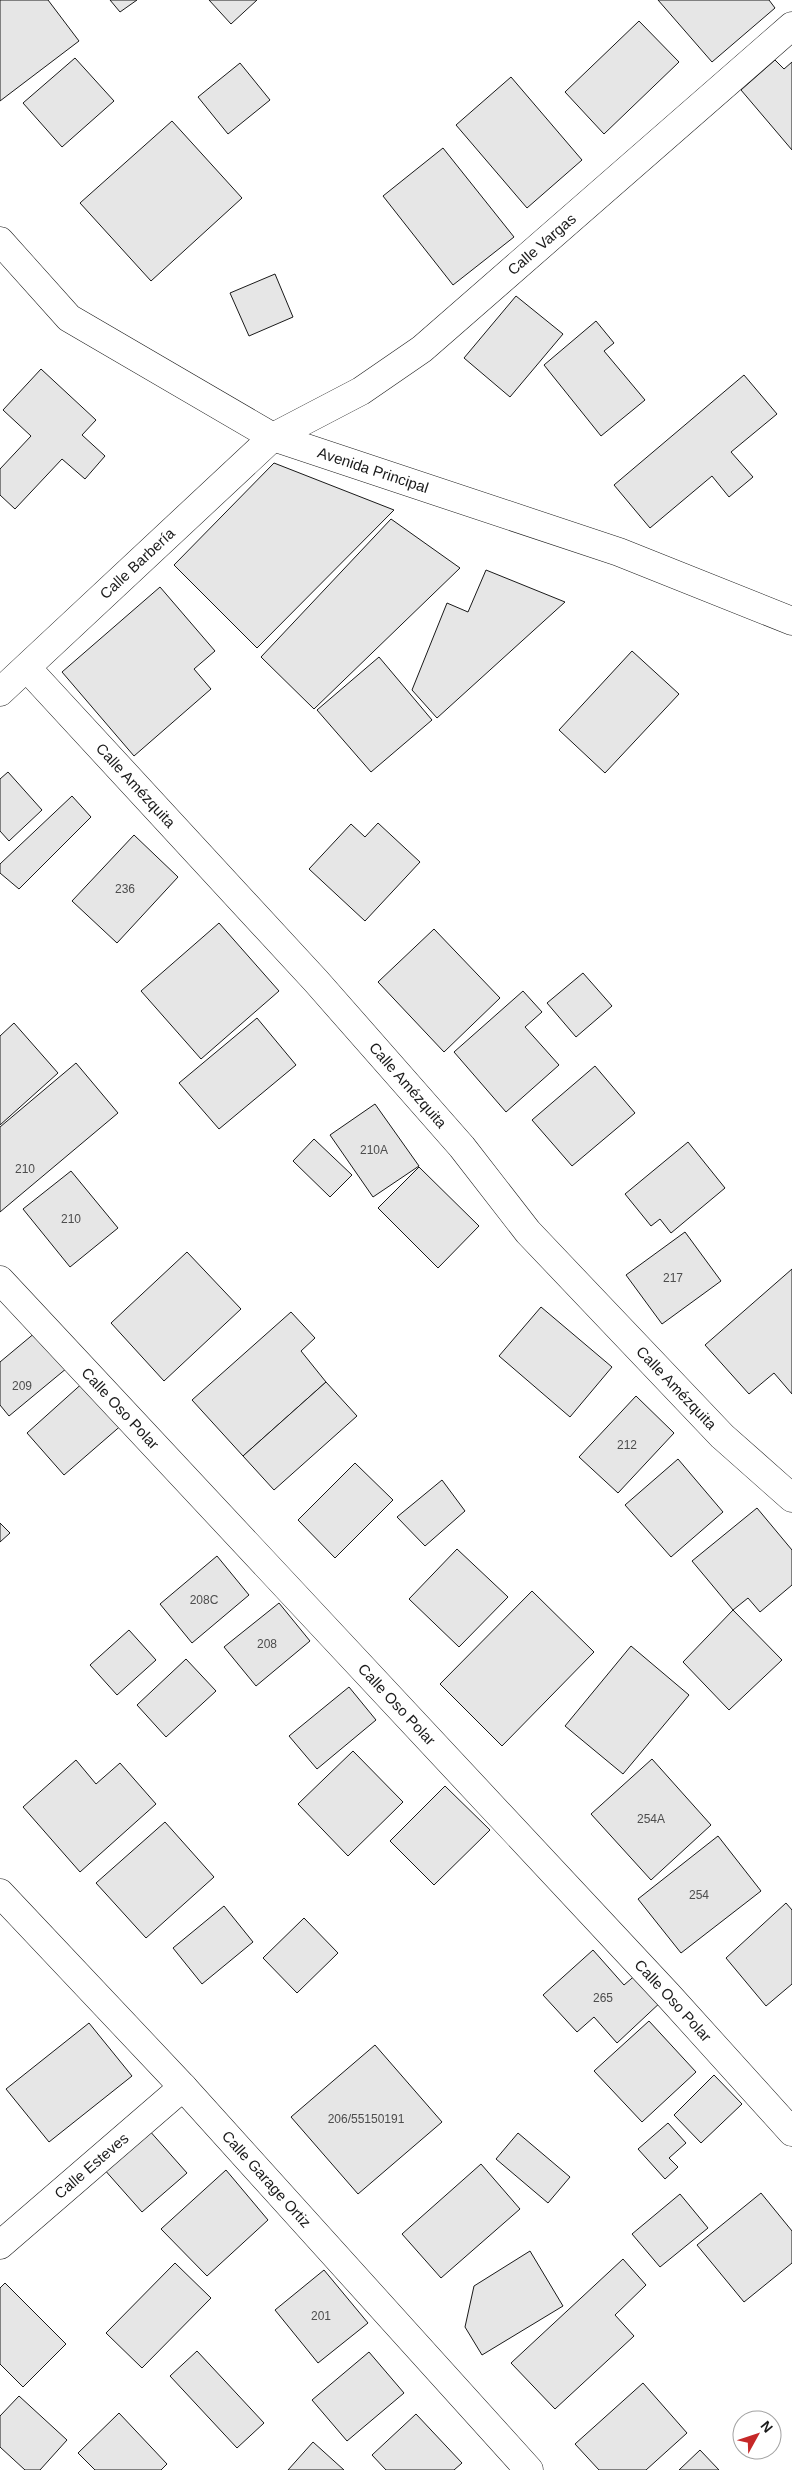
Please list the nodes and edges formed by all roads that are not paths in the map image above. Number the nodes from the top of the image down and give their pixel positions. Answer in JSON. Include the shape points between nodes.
{"nodes":[{"id":1,"x":792,"y":26,"type":"edge"},
{"id":2,"x":0,"y":241,"type":"edge"},
{"id":3,"x":273,"y":436,"type":"junction"},
{"id":4,"x":792,"y":621,"type":"edge"},
{"id":5,"x":27,"y":668,"type":"junction"},
{"id":6,"x":0,"y":692,"type":"edge"},
{"id":7,"x":0,"y":1280,"type":"edge"},
{"id":8,"x":792,"y":1498,"type":"edge"},
{"id":9,"x":0,"y":1893,"type":"edge"},
{"id":10,"x":183,"y":2087,"type":"junction"},
{"id":11,"x":792,"y":2132,"type":"edge"},
{"id":12,"x":0,"y":2246,"type":"edge"},
{"id":13,"x":529,"y":2470,"type":"edge"}],
"edges":[{"from":1,"to":3,"type":"street","name":"Calle Vargas","via":[[422,350],[361,391]]},
{"from":2,"to":3,"type":"street","name":"Avenida Principal","via":[[69,318]]},
{"from":3,"to":4,"type":"street","name":"Avenida Principal","via":[[619,552]]},
{"from":3,"to":5,"type":"street","name":"Calle Barbería"},
{"from":5,"to":6,"type":"street","name":"Calle Barbería"},
{"from":5,"to":8,"type":"street","name":"Calle Amézquita","via":[[316,981],[462,1147],[528,1232],[722,1436]]},
{"from":7,"to":11,"type":"street","name":"Calle Oso Polar"},
{"from":9,"to":10,"type":"street","name":"Calle Garage Ortiz"},
{"from":10,"to":12,"type":"street","name":"Calle Esteves"},
{"from":10,"to":13,"type":"street","name":"Calle Garage Ortiz"}]}
